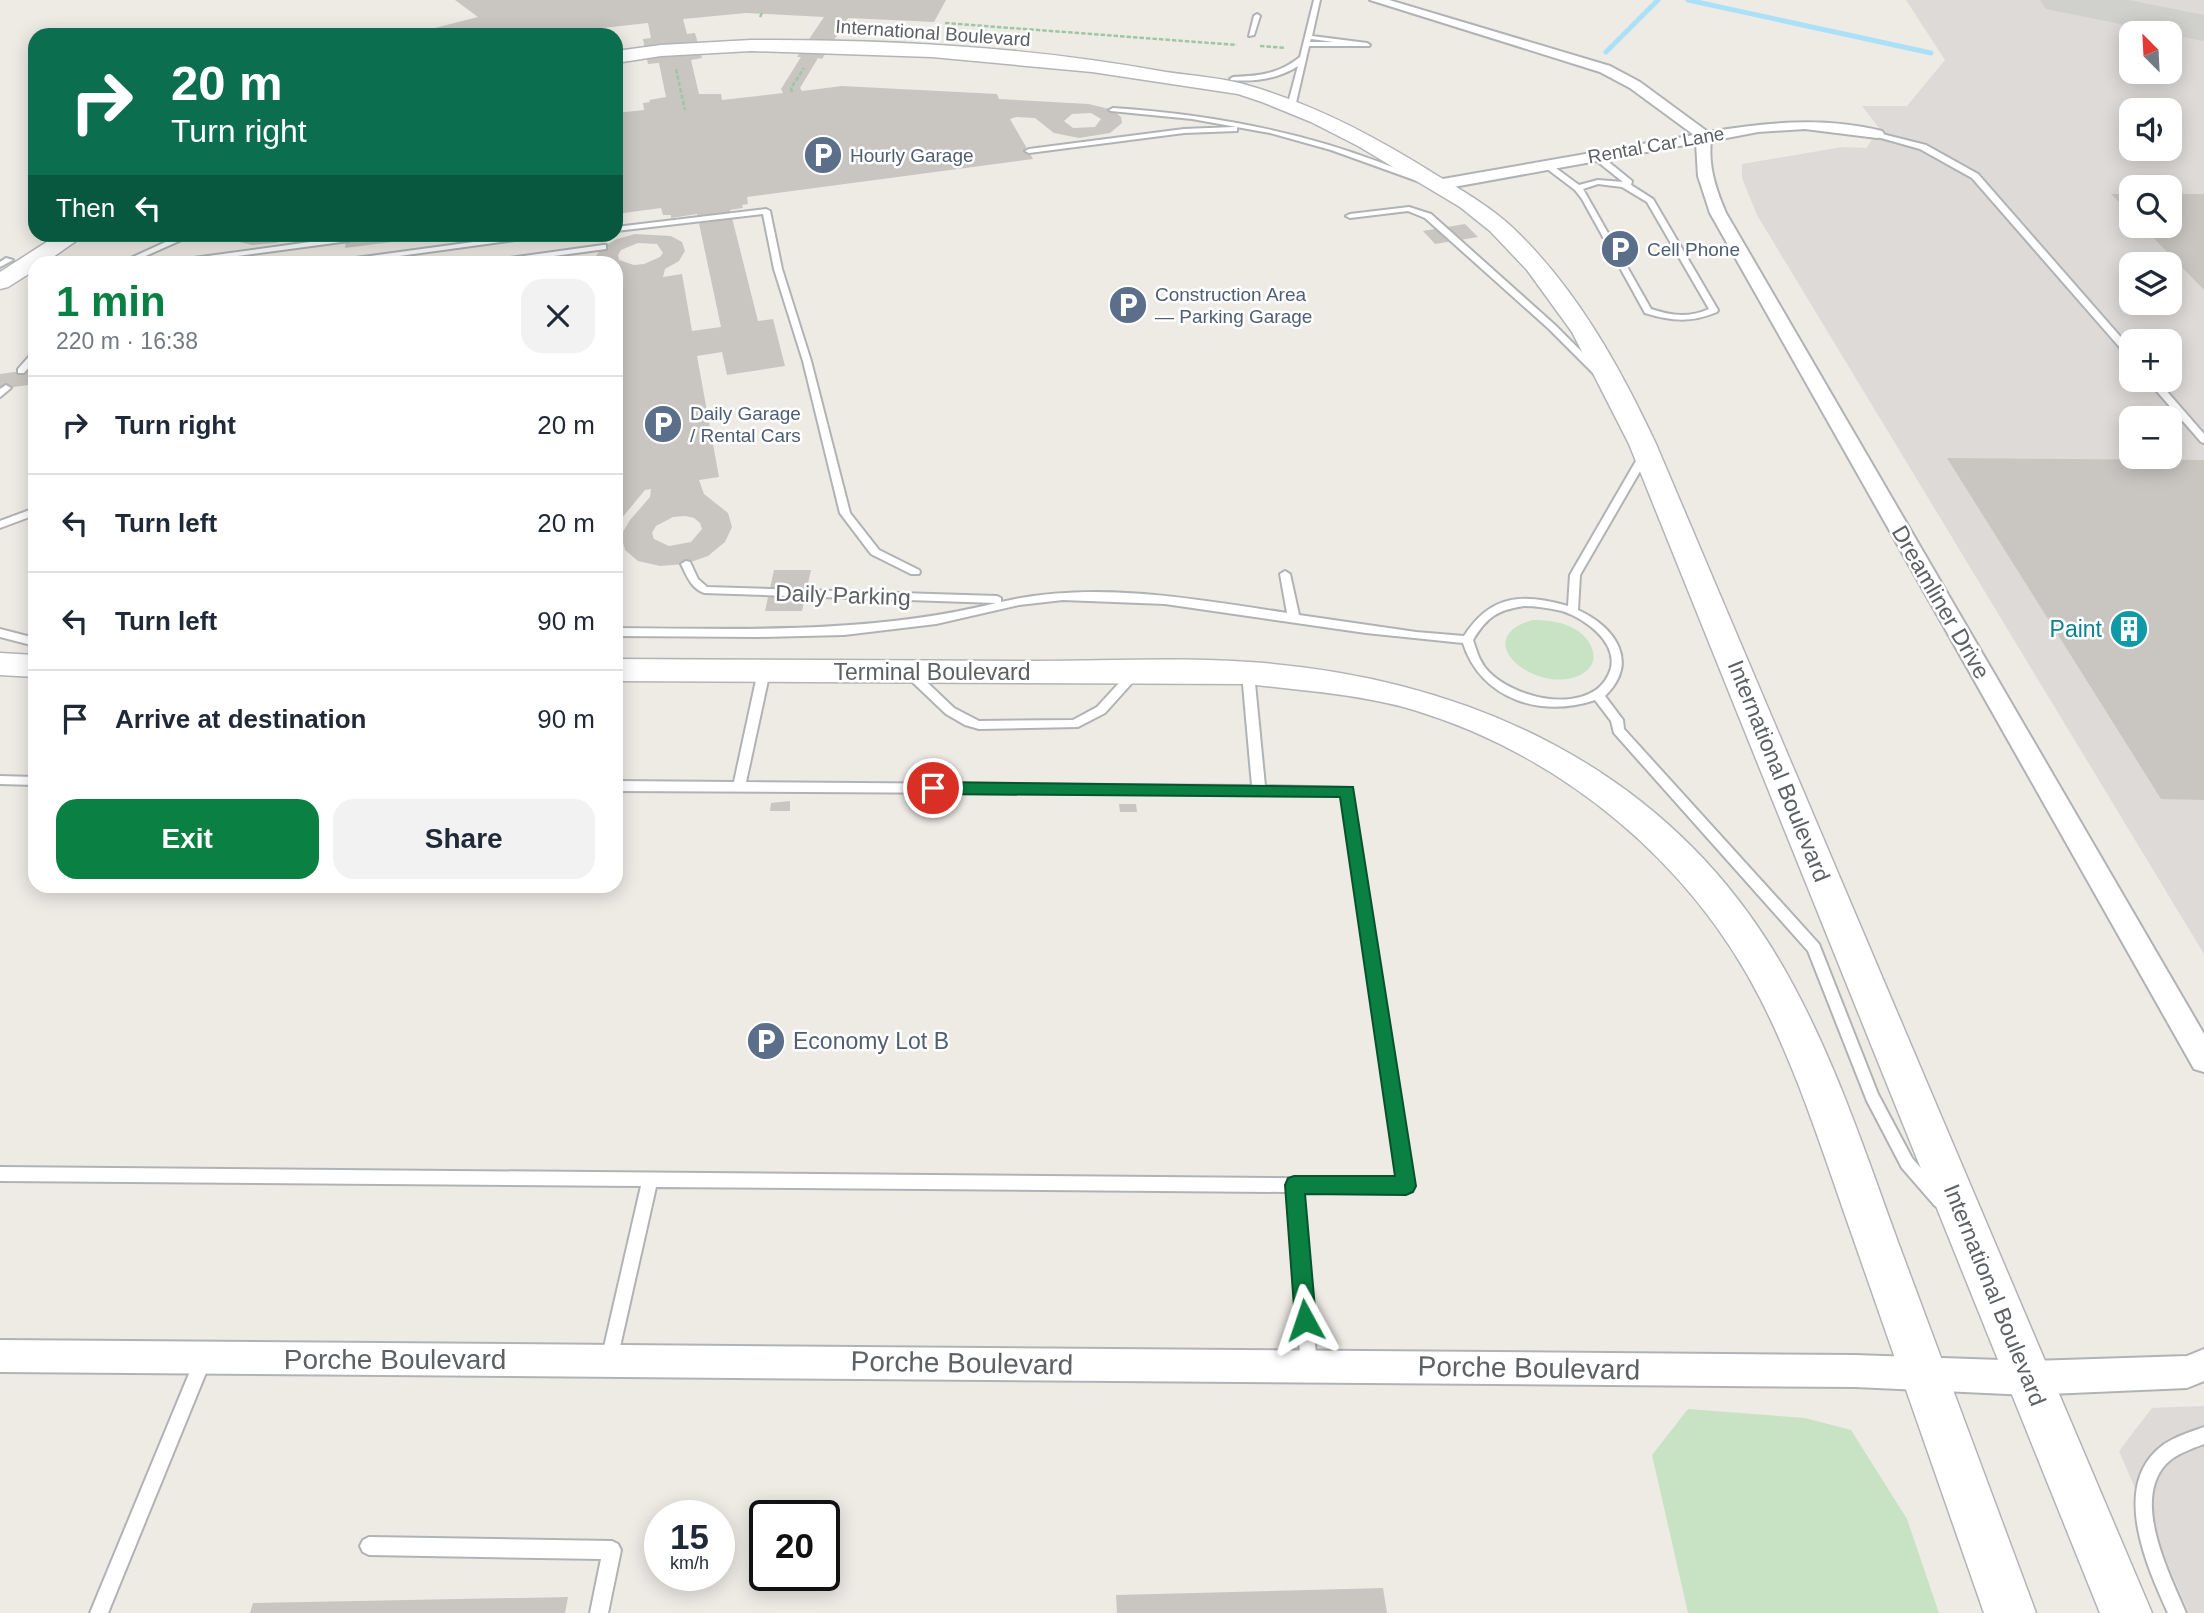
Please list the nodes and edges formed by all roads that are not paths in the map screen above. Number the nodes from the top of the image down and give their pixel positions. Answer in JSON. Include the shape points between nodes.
{"nodes":[{"id":1,"x":1317,"y":0,"type":"edge"},
{"id":2,"x":1376,"y":0,"type":"edge"},
{"id":3,"x":1257,"y":16,"type":"dead end"},
{"id":4,"x":868,"y":29,"type":"dead end"},
{"id":5,"x":908,"y":31,"type":"dead end"},
{"id":6,"x":1251,"y":35,"type":"dead end"},
{"id":7,"x":1064,"y":43,"type":"dead end"},
{"id":8,"x":1306,"y":47,"type":"junction"},
{"id":9,"x":623,"y":56,"type":"edge"},
{"id":10,"x":1237,"y":84,"type":"junction"},
{"id":11,"x":1291,"y":107,"type":"junction"},
{"id":12,"x":1113,"y":110,"type":"dead end"},
{"id":13,"x":1273,"y":132,"type":"junction"},
{"id":14,"x":1877,"y":134,"type":"joint"},
{"id":15,"x":1704,"y":136,"type":"junction"},
{"id":16,"x":1029,"y":151,"type":"dead end"},
{"id":17,"x":1596,"y":156,"type":"junction"},
{"id":18,"x":1546,"y":165,"type":"junction"},
{"id":19,"x":1437,"y":185,"type":"junction"},
{"id":20,"x":1635,"y":187,"type":"junction"},
{"id":21,"x":1578,"y":188,"type":"junction"},
{"id":22,"x":1350,"y":216,"type":"dead end"},
{"id":23,"x":623,"y":228,"type":"edge"},
{"id":24,"x":33,"y":242,"type":"edge"},
{"id":25,"x":62,"y":242,"type":"edge"},
{"id":26,"x":172,"y":242,"type":"edge"},
{"id":27,"x":324,"y":242,"type":"edge"},
{"id":28,"x":493,"y":242,"type":"edge"},
{"id":29,"x":603,"y":247,"type":"dead end"},
{"id":30,"x":41,"y":256,"type":"edge"},
{"id":31,"x":139,"y":256,"type":"edge"},
{"id":32,"x":223,"y":256,"type":"edge"},
{"id":33,"x":387,"y":256,"type":"edge"},
{"id":34,"x":538,"y":256,"type":"edge"},
{"id":35,"x":28,"y":264,"type":"edge"},
{"id":36,"x":3,"y":265,"type":"edge"},
{"id":37,"x":0,"y":282,"type":"edge"},
{"id":38,"x":2119,"y":341,"type":"edge"},
{"id":39,"x":28,"y":363,"type":"edge"},
{"id":40,"x":21,"y":371,"type":"dead end"},
{"id":41,"x":1616,"y":390,"type":"junction"},
{"id":42,"x":2162,"y":392,"type":"edge"},
{"id":43,"x":2204,"y":440,"type":"edge"},
{"id":44,"x":1645,"y":454,"type":"junction"},
{"id":45,"x":28,"y":514,"type":"edge"},
{"id":46,"x":0,"y":525,"type":"edge"},
{"id":47,"x":686,"y":564,"type":"dead end"},
{"id":48,"x":915,"y":572,"type":"dead end"},
{"id":49,"x":1285,"y":574,"type":"dead end"},
{"id":50,"x":1015,"y":601,"type":"junction"},
{"id":51,"x":1573,"y":611,"type":"junction"},
{"id":52,"x":1294,"y":618,"type":"junction"},
{"id":53,"x":623,"y":632,"type":"edge"},
{"id":54,"x":0,"y":633,"type":"edge"},
{"id":55,"x":28,"y":640,"type":"edge"},
{"id":56,"x":1467,"y":640,"type":"junction"},
{"id":57,"x":0,"y":664,"type":"edge"},
{"id":58,"x":28,"y":666,"type":"edge"},
{"id":59,"x":623,"y":670,"type":"edge"},
{"id":60,"x":764,"y":671,"type":"junction"},
{"id":61,"x":909,"y":671,"type":"junction"},
{"id":62,"x":1135,"y":673,"type":"junction"},
{"id":63,"x":1248,"y":673,"type":"junction"},
{"id":64,"x":1598,"y":695,"type":"junction"},
{"id":65,"x":0,"y":780,"type":"edge"},
{"id":66,"x":28,"y":781,"type":"edge"},
{"id":67,"x":623,"y":786,"type":"edge"},
{"id":68,"x":739,"y":786,"type":"junction"},
{"id":69,"x":1259,"y":791,"type":"junction"},
{"id":70,"x":2204,"y":1060,"type":"edge"},
{"id":71,"x":0,"y":1174,"type":"edge"},
{"id":72,"x":650,"y":1179,"type":"junction"},
{"id":73,"x":1294,"y":1185,"type":"junction"},
{"id":74,"x":1969,"y":1232,"type":"junction"},
{"id":75,"x":0,"y":1356,"type":"edge"},
{"id":76,"x":204,"y":1357,"type":"junction"},
{"id":77,"x":608,"y":1360,"type":"junction"},
{"id":78,"x":1309,"y":1366,"type":"junction"},
{"id":79,"x":2198,"y":1370,"type":"edge"},
{"id":80,"x":1923,"y":1375,"type":"junction"},
{"id":81,"x":2029,"y":1378,"type":"junction"},
{"id":82,"x":2204,"y":1436,"type":"edge"},
{"id":83,"x":369,"y":1546,"type":"dead end"},
{"id":84,"x":99,"y":1613,"type":"edge"},
{"id":85,"x":599,"y":1613,"type":"edge"},
{"id":86,"x":2010,"y":1613,"type":"edge"},
{"id":87,"x":2126,"y":1613,"type":"edge"},
{"id":88,"x":2177,"y":1613,"type":"edge"}],
"edges":[{"from":1,"to":8,"type":"lane"},
{"from":2,"to":15,"type":"street","via":[[1605,69],[1635,85]]},
{"from":3,"to":6,"type":"lane"},
{"from":4,"to":5,"type":"main road","name":"International Boulevard"},
{"from":7,"to":10,"type":"main road","name":"International Boulevard","via":[[1164,61]]},
{"from":8,"to":8,"type":"lane","via":[[1367,45]]},
{"from":8,"to":10,"type":"lane","via":[[1281,74]]},
{"from":8,"to":11,"type":"lane"},
{"from":9,"to":10,"type":"main road","name":"International Boulevard","via":[[736,43],[827,46],[1055,60],[1210,86]]},
{"from":10,"to":11,"type":"main road","name":"International Boulevard"},
{"from":11,"to":19,"type":"main road","name":"International Boulevard","via":[[1371,143]]},
{"from":12,"to":13,"type":"lane","via":[[1213,119]]},
{"from":13,"to":16,"type":"lane","via":[[1206,129]]},
{"from":13,"to":19,"type":"lane","via":[[1338,149]]},
{"from":14,"to":15,"type":"street","name":"Rental Car Lane","via":[[1805,125]]},
{"from":14,"to":38,"type":"lane","via":[[1923,147],[1975,176]]},
{"from":15,"to":17,"type":"street","name":"Rental Car Lane"},
{"from":15,"to":70,"type":"street","name":"Dreamliner Drive","via":[[1703,158],[1718,213]]},
{"from":17,"to":18,"type":"street","name":"Rental Car Lane"},
{"from":17,"to":20,"type":"lane"},
{"from":18,"to":19,"type":"street","name":"Rental Car Lane"},
{"from":18,"to":21,"type":"lane"},
{"from":19,"to":41,"type":"main road","name":"International Boulevard","via":[[1492,221],[1536,266],[1586,331]]},
{"from":20,"to":21,"type":"lane","via":[[1604,181]]},
{"from":20,"to":21,"type":"lane","via":[[1650,201],[1714,310],[1696,319],[1673,320],[1648,311]]},
{"from":22,"to":41,"type":"lane","via":[[1409,209],[1437,222]]},
{"from":23,"to":48,"type":"lane","via":[[766,211],[845,513],[875,552]]},
{"from":24,"to":36,"type":"main road"},
{"from":25,"to":30,"type":"main road"},
{"from":26,"to":31,"type":"lane"},
{"from":27,"to":32,"type":"lane"},
{"from":28,"to":33,"type":"lane"},
{"from":29,"to":34,"type":"lane"},
{"from":35,"to":37,"type":"main road"},
{"from":39,"to":40,"type":"lane"},
{"from":41,"to":44,"type":"main road","name":"International Boulevard"},
{"from":42,"to":43,"type":"lane"},
{"from":44,"to":51,"type":"lane","via":[[1575,575]]},
{"from":44,"to":74,"type":"main road","name":"International Boulevard"},
{"from":45,"to":46,"type":"lane"},
{"from":47,"to":50,"type":"lane","name":"Daily Parking","via":[[704,590]]},
{"from":49,"to":52,"type":"lane"},
{"from":50,"to":52,"type":"lane","via":[[1115,597]]},
{"from":50,"to":53,"type":"lane","via":[[950,618],[844,631]]},
{"from":51,"to":56,"type":"lane","via":[[1524,602],[1502,606],[1484,613]]},
{"from":51,"to":64,"type":"lane","via":[[1609,638],[1617,655],[1616,671]]},
{"from":52,"to":56,"type":"lane"},
{"from":54,"to":55,"type":"lane"},
{"from":56,"to":64,"type":"lane","via":[[1480,672],[1519,696],[1568,702]]},
{"from":57,"to":58,"type":"main road"},
{"from":59,"to":60,"type":"main road","name":"Terminal Boulevard"},
{"from":60,"to":61,"type":"main road","name":"Terminal Boulevard"},
{"from":60,"to":68,"type":"lane"},
{"from":61,"to":62,"type":"main road","name":"Terminal Boulevard"},
{"from":61,"to":62,"type":"lane","via":[[954,714],[979,725],[1083,722],[1098,714]]},
{"from":62,"to":63,"type":"main road","name":"Terminal Boulevard"},
{"from":63,"to":69,"type":"lane"},
{"from":63,"to":80,"type":"main road","via":[[1397,695],[1503,732],[1607,792],[1675,850],[1756,954],[1804,1051]]},
{"from":64,"to":74,"type":"lane","via":[[1617,720],[1618,730],[1814,948],[1872,1096],[1907,1163]]},
{"from":65,"to":66,"type":"lane"},
{"from":67,"to":68,"type":"lane"},
{"from":68,"to":69,"type":"lane"},
{"from":69,"to":73,"type":"lane","via":[[1347,792],[1406,1186]]},
{"from":71,"to":72,"type":"lane"},
{"from":72,"to":73,"type":"lane"},
{"from":72,"to":77,"type":"lane"},
{"from":73,"to":78,"type":"lane"},
{"from":74,"to":81,"type":"main road","name":"International Boulevard"},
{"from":75,"to":76,"type":"street","name":"Porche Boulevard"},
{"from":76,"to":77,"type":"street","name":"Porche Boulevard"},
{"from":76,"to":84,"type":"lane"},
{"from":77,"to":78,"type":"street","name":"Porche Boulevard"},
{"from":78,"to":80,"type":"street","name":"Porche Boulevard"},
{"from":79,"to":81,"type":"street"},
{"from":80,"to":81,"type":"street"},
{"from":80,"to":86,"type":"main road"},
{"from":81,"to":87,"type":"main road","name":"International Boulevard"},
{"from":82,"to":88,"type":"lane","via":[[2180,1445],[2158,1461],[2145,1488],[2145,1521]]},
{"from":83,"to":85,"type":"lane","via":[[612,1550]]}]}
